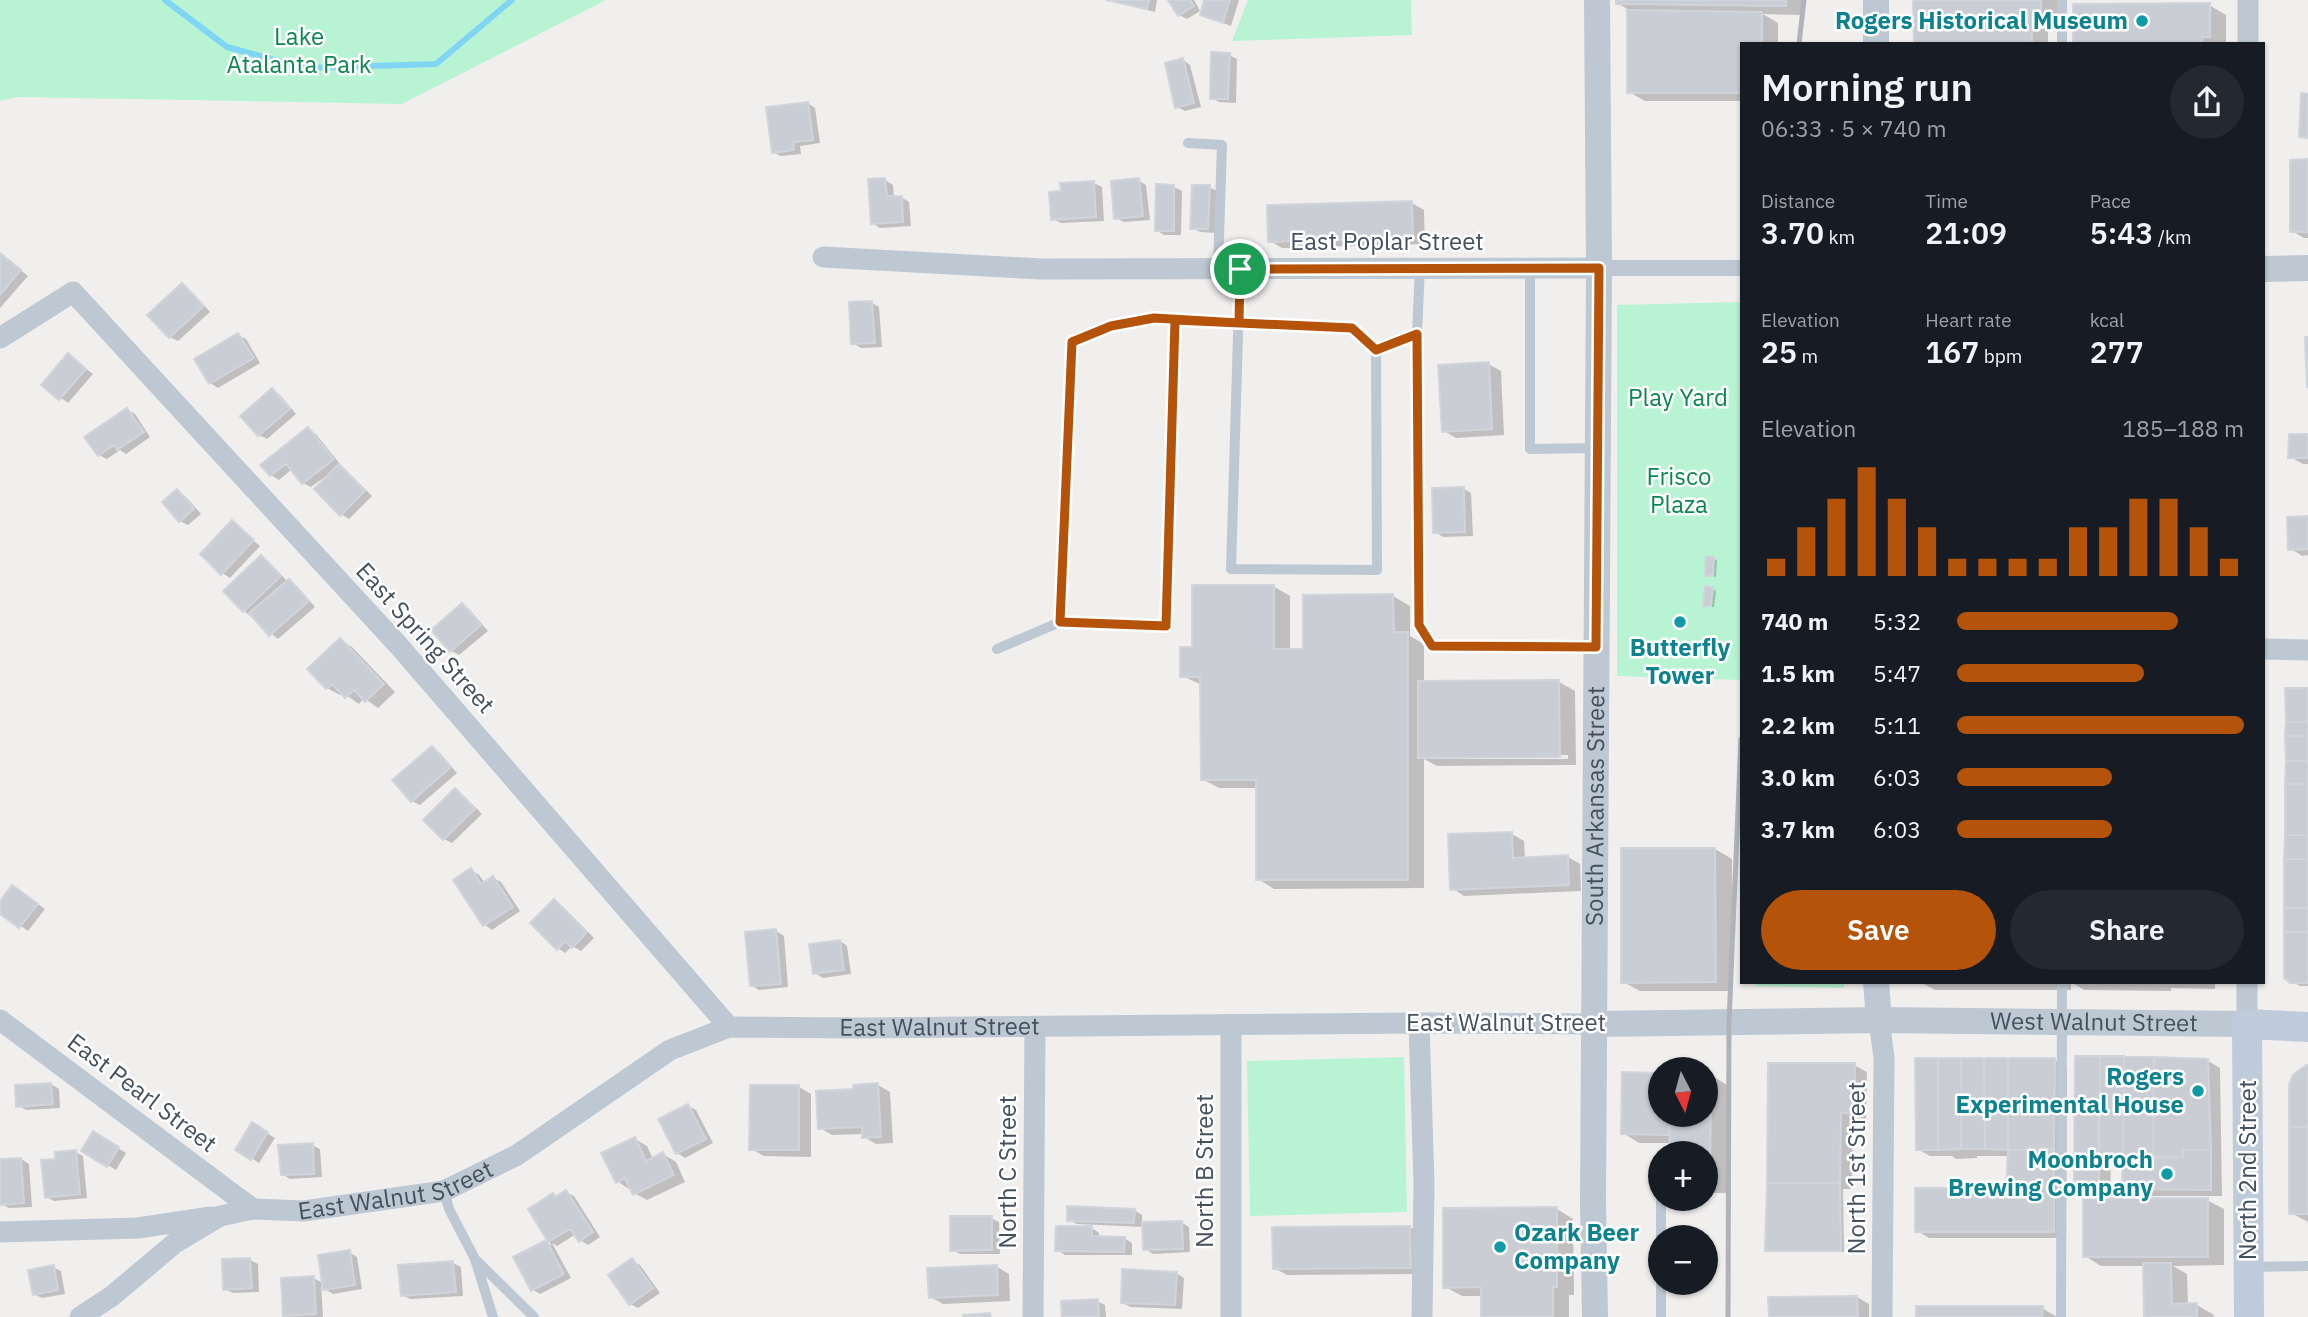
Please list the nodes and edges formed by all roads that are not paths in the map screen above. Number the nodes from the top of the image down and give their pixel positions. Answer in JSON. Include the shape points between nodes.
{"nodes":[{"id":1,"x":1597,"y":0,"type":"edge"},
{"id":2,"x":1876,"y":0,"type":"edge"},
{"id":3,"x":2062,"y":0,"type":"edge"},
{"id":4,"x":2248,"y":0,"type":"edge"},
{"id":5,"x":1876,"y":42,"type":"edge"},
{"id":6,"x":2062,"y":42,"type":"edge"},
{"id":7,"x":2248,"y":42,"type":"edge"},
{"id":8,"x":1188,"y":143,"type":"dead end"},
{"id":9,"x":823,"y":257,"type":"dead end"},
{"id":10,"x":1420,"y":267,"type":"junction"},
{"id":11,"x":1530,"y":268,"type":"junction"},
{"id":12,"x":1599,"y":268,"type":"junction"},
{"id":13,"x":1740,"y":268,"type":"edge"},
{"id":14,"x":2308,"y":268,"type":"edge"},
{"id":15,"x":1218,"y":269,"type":"junction"},
{"id":16,"x":1240,"y":269,"type":"junction"},
{"id":17,"x":2265,"y":269,"type":"edge"},
{"id":18,"x":1175,"y":320,"type":"junction"},
{"id":19,"x":1239,"y":323,"type":"junction"},
{"id":20,"x":1417,"y":334,"type":"junction"},
{"id":21,"x":0,"y":338,"type":"edge"},
{"id":22,"x":1376,"y":350,"type":"junction"},
{"id":23,"x":1598,"y":448,"type":"junction"},
{"id":24,"x":1060,"y":622,"type":"junction"},
{"id":25,"x":1596,"y":647,"type":"junction"},
{"id":26,"x":997,"y":649,"type":"dead end"},
{"id":27,"x":2265,"y":649,"type":"edge"},
{"id":28,"x":2308,"y":649,"type":"edge"},
{"id":29,"x":1876,"y":984,"type":"edge"},
{"id":30,"x":2062,"y":984,"type":"edge"},
{"id":31,"x":2247,"y":984,"type":"edge"},
{"id":32,"x":0,"y":1020,"type":"edge"},
{"id":33,"x":1879,"y":1020,"type":"junction"},
{"id":34,"x":2062,"y":1022,"type":"junction"},
{"id":35,"x":1419,"y":1023,"type":"junction"},
{"id":36,"x":1595,"y":1024,"type":"junction"},
{"id":37,"x":2247,"y":1024,"type":"junction"},
{"id":38,"x":1231,"y":1025,"type":"junction"},
{"id":39,"x":729,"y":1027,"type":"junction"},
{"id":40,"x":1035,"y":1027,"type":"junction"},
{"id":41,"x":2308,"y":1027,"type":"edge"},
{"id":42,"x":444,"y":1191,"type":"junction"},
{"id":43,"x":253,"y":1209,"type":"junction"},
{"id":44,"x":220,"y":1216,"type":"junction"},
{"id":45,"x":0,"y":1232,"type":"edge"},
{"id":46,"x":475,"y":1259,"type":"junction"},
{"id":47,"x":2308,"y":1266,"type":"edge"},
{"id":48,"x":2249,"y":1267,"type":"junction"},
{"id":49,"x":1661,"y":1295,"type":"edge"},
{"id":50,"x":80,"y":1317,"type":"edge"},
{"id":51,"x":493,"y":1317,"type":"edge"},
{"id":52,"x":534,"y":1317,"type":"edge"},
{"id":53,"x":1033,"y":1317,"type":"edge"},
{"id":54,"x":1231,"y":1317,"type":"edge"},
{"id":55,"x":1422,"y":1317,"type":"edge"},
{"id":56,"x":1595,"y":1317,"type":"edge"},
{"id":57,"x":1661,"y":1317,"type":"edge"},
{"id":58,"x":1882,"y":1317,"type":"edge"},
{"id":59,"x":2061,"y":1317,"type":"edge"},
{"id":60,"x":2249,"y":1317,"type":"edge"}],
"edges":[{"from":1,"to":12,"type":"street","name":"South Arkansas Street"},
{"from":2,"to":5,"type":"street"},
{"from":3,"to":6,"type":"lane"},
{"from":4,"to":7,"type":"street"},
{"from":8,"to":15,"type":"lane","via":[[1222,145]]},
{"from":9,"to":15,"type":"street","name":"East Poplar Street","via":[[1041,269]]},
{"from":10,"to":11,"type":"street","name":"East Poplar Street"},
{"from":10,"to":16,"type":"street","name":"East Poplar Street"},
{"from":10,"to":20,"type":"lane"},
{"from":11,"to":12,"type":"street","name":"East Poplar Street"},
{"from":11,"to":23,"type":"lane","via":[[1530,449]]},
{"from":12,"to":13,"type":"street","name":"East Poplar Street"},
{"from":12,"to":23,"type":"street","name":"South Arkansas Street"},
{"from":14,"to":17,"type":"street"},
{"from":15,"to":16,"type":"street","name":"East Poplar Street"},
{"from":16,"to":19,"type":"lane"},
{"from":18,"to":19,"type":"lane"},
{"from":18,"to":24,"type":"lane","via":[[1154,318],[1111,326],[1072,342]]},
{"from":18,"to":24,"type":"lane","via":[[1166,626]]},
{"from":19,"to":22,"type":"lane","via":[[1352,328]]},
{"from":19,"to":22,"type":"lane","via":[[1231,569],[1377,570]]},
{"from":20,"to":22,"type":"lane"},
{"from":20,"to":25,"type":"lane","via":[[1419,625],[1432,646]]},
{"from":21,"to":39,"type":"street","name":"East Spring Street","via":[[73,292],[399,646]]},
{"from":23,"to":25,"type":"street","name":"South Arkansas Street"},
{"from":24,"to":26,"type":"lane"},
{"from":25,"to":36,"type":"street","name":"South Arkansas Street"},
{"from":27,"to":28,"type":"street"},
{"from":29,"to":33,"type":"street"},
{"from":30,"to":34,"type":"lane"},
{"from":31,"to":37,"type":"street"},
{"from":32,"to":43,"type":"street","name":"East Pearl Street"},
{"from":33,"to":34,"type":"street","name":"West Walnut Street"},
{"from":33,"to":36,"type":"street","name":"East Walnut Street"},
{"from":33,"to":58,"type":"street","name":"North 1st Street","via":[[1884,1058]]},
{"from":34,"to":37,"type":"street","name":"West Walnut Street"},
{"from":34,"to":59,"type":"lane"},
{"from":35,"to":36,"type":"street","name":"East Walnut Street"},
{"from":35,"to":38,"type":"street","name":"East Walnut Street"},
{"from":35,"to":55,"type":"street"},
{"from":36,"to":56,"type":"street","name":"South Arkansas Street"},
{"from":37,"to":41,"type":"main road","name":"West Walnut Street"},
{"from":37,"to":48,"type":"main road","name":"North 2nd Street"},
{"from":38,"to":40,"type":"street","name":"East Walnut Street"},
{"from":38,"to":54,"type":"street","name":"North B Street"},
{"from":39,"to":40,"type":"street","name":"East Walnut Street"},
{"from":39,"to":42,"type":"street","name":"East Walnut Street","via":[[670,1050],[517,1155]]},
{"from":40,"to":53,"type":"street","name":"North C Street"},
{"from":42,"to":43,"type":"street","name":"East Walnut Street","via":[[304,1211]]},
{"from":42,"to":46,"type":"lane"},
{"from":43,"to":44,"type":"street","name":"East Walnut Street"},
{"from":44,"to":45,"type":"street","via":[[138,1228]]},
{"from":44,"to":50,"type":"street","name":"East Walnut Street","via":[[175,1243]]},
{"from":46,"to":51,"type":"lane"},
{"from":46,"to":52,"type":"lane"},
{"from":47,"to":48,"type":"lane"},
{"from":48,"to":60,"type":"main road","name":"North 2nd Street"},
{"from":49,"to":57,"type":"lane"}]}
